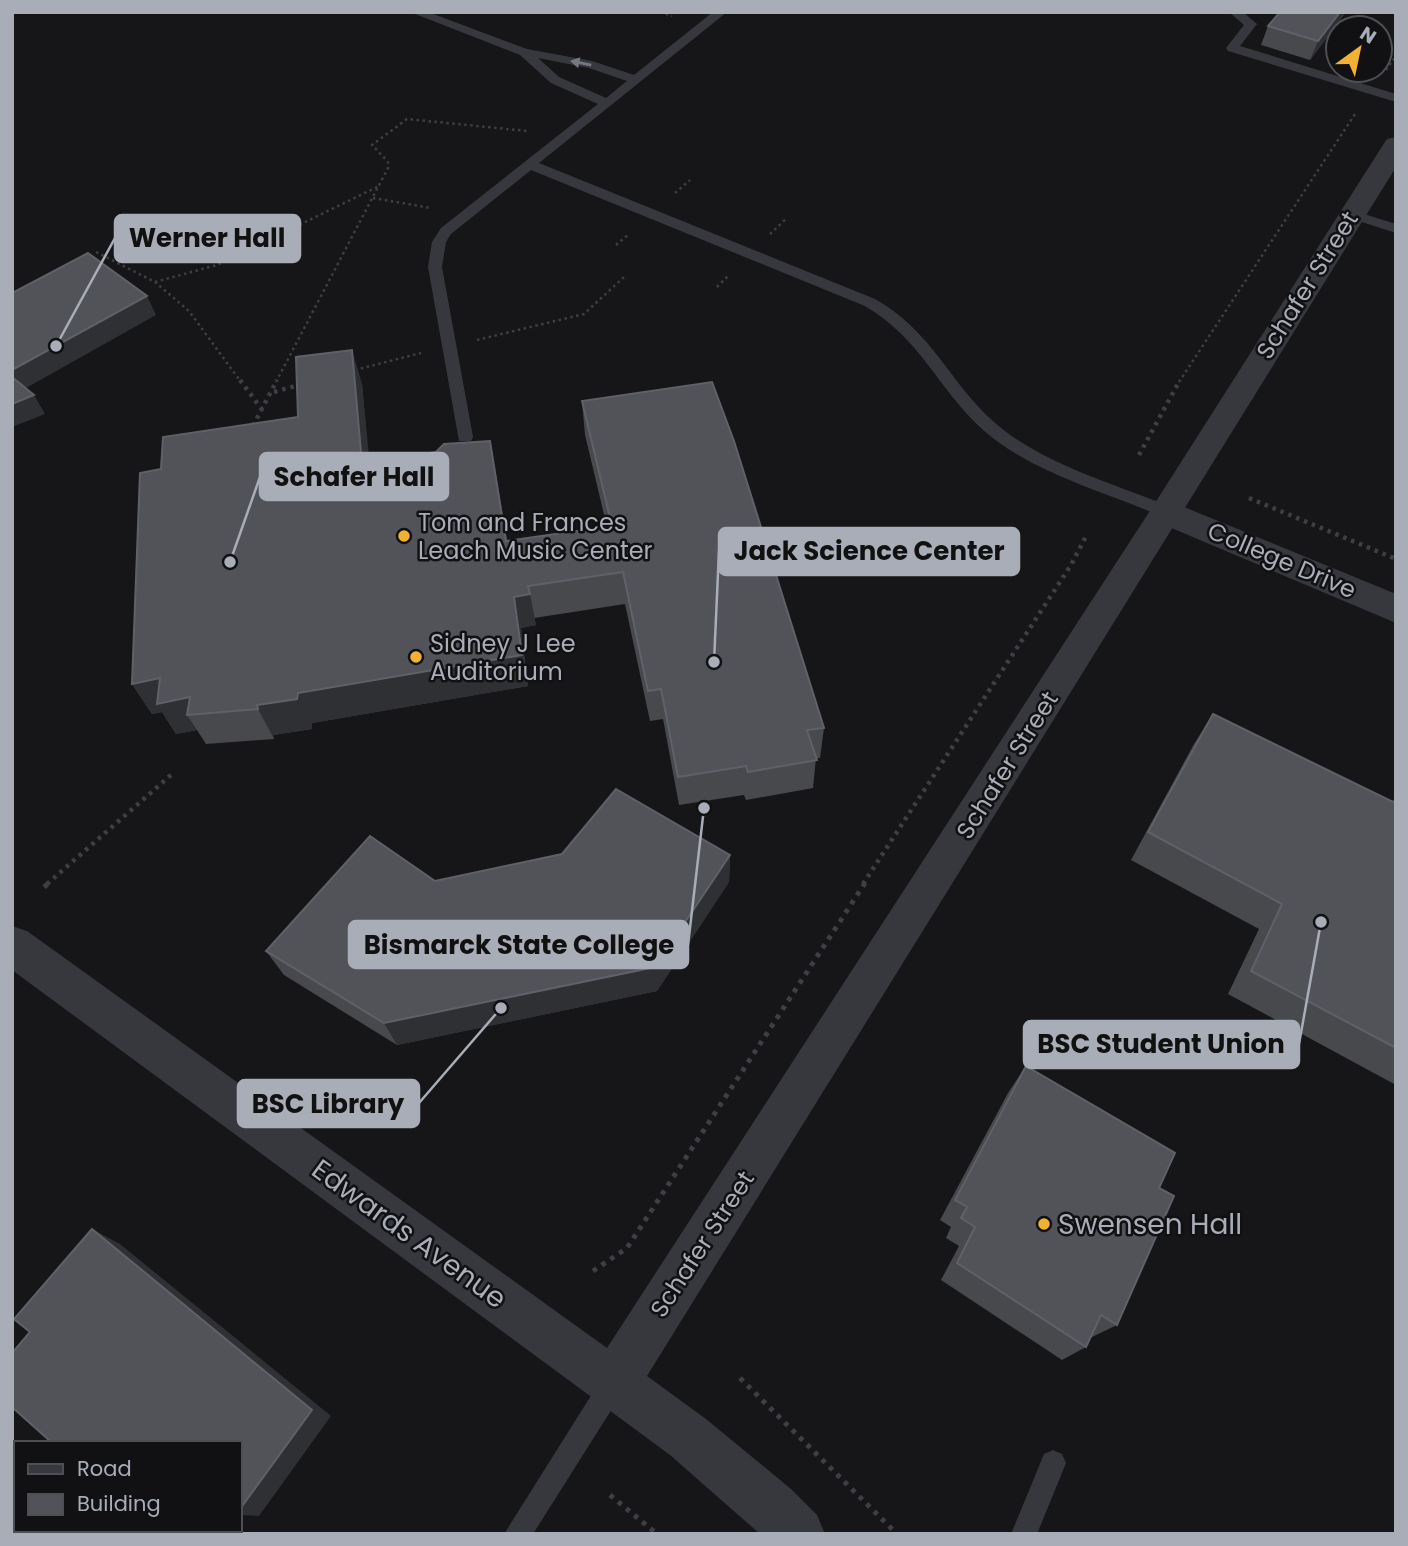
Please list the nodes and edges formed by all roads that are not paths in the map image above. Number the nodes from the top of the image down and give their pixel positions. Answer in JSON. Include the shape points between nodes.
{"nodes":[{"id":1,"x":416,"y":12,"type":"edge"},
{"id":2,"x":721,"y":12,"type":"edge"},
{"id":3,"x":1235,"y":12,"type":"edge"},
{"id":4,"x":524,"y":52,"type":"junction"},
{"id":5,"x":636,"y":80,"type":"junction"},
{"id":6,"x":1396,"y":98,"type":"edge"},
{"id":7,"x":607,"y":103,"type":"junction"},
{"id":8,"x":1396,"y":145,"type":"edge"},
{"id":9,"x":529,"y":164,"type":"junction"},
{"id":10,"x":1351,"y":214,"type":"junction"},
{"id":11,"x":1396,"y":229,"type":"edge"},
{"id":12,"x":465,"y":437,"type":"dead end"},
{"id":13,"x":1167,"y":512,"type":"junction"},
{"id":14,"x":1396,"y":608,"type":"edge"},
{"id":15,"x":12,"y":945,"type":"edge"},
{"id":16,"x":614,"y":1384,"type":"junction"},
{"id":17,"x":1054,"y":1463,"type":"dead end"},
{"id":18,"x":517,"y":1534,"type":"edge"},
{"id":19,"x":798,"y":1534,"type":"edge"},
{"id":20,"x":1024,"y":1534,"type":"edge"}],
"edges":[{"from":1,"to":4,"type":"lane"},
{"from":2,"to":5,"type":"lane"},
{"from":3,"to":6,"type":"lane","via":[[1251,24],[1233,48]]},
{"from":5,"to":4,"type":"lane","one_way":true,"via":[[592,65]]},
{"from":4,"to":7,"type":"lane","via":[[555,79]]},
{"from":5,"to":7,"type":"lane"},
{"from":7,"to":9,"type":"lane"},
{"from":8,"to":10,"type":"street","name":"Schafer Street"},
{"from":9,"to":12,"type":"lane","via":[[446,231],[435,255]]},
{"from":9,"to":13,"type":"lane","via":[[871,303],[917,338],[972,408],[1009,442]]},
{"from":10,"to":11,"type":"lane"},
{"from":10,"to":13,"type":"street","name":"Schafer Street"},
{"from":13,"to":14,"type":"street","name":"College Drive"},
{"from":13,"to":16,"type":"street","name":"Schafer Street"},
{"from":15,"to":16,"type":"street","name":"Edwards Avenue"},
{"from":16,"to":18,"type":"lane"},
{"from":16,"to":19,"type":"street","name":"Edwards Avenue","via":[[730,1471]]},
{"from":17,"to":20,"type":"lane"}]}
